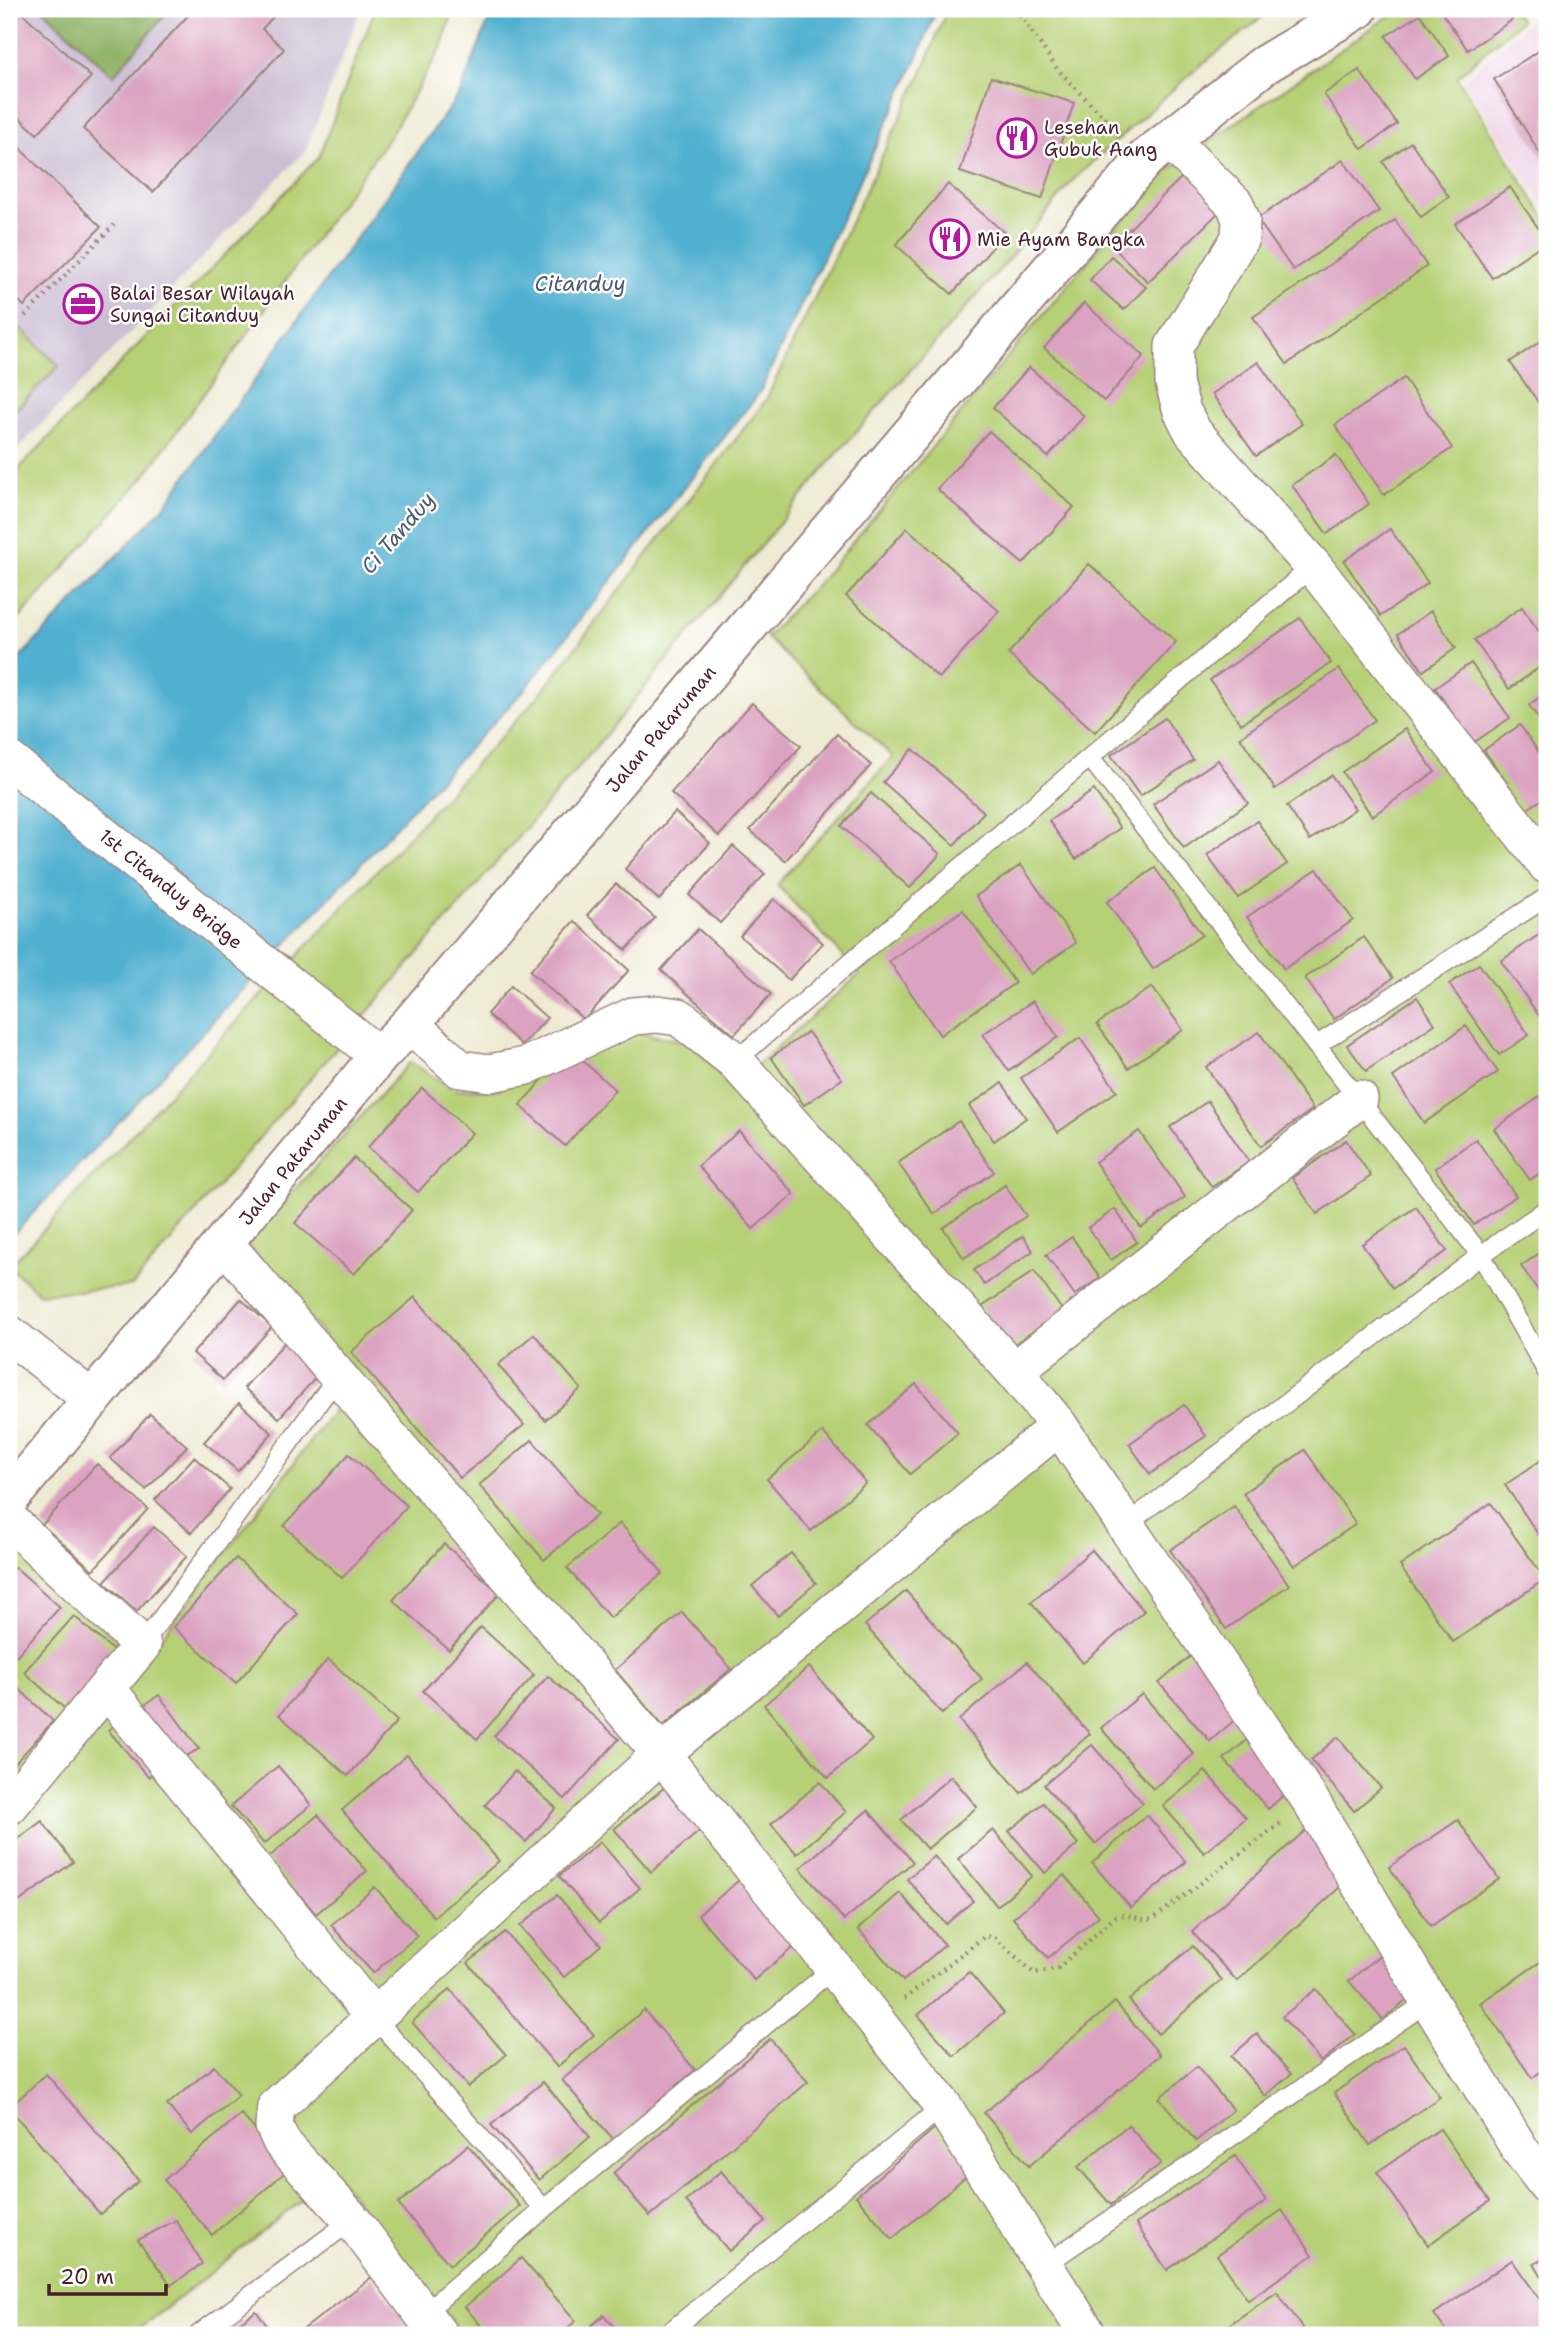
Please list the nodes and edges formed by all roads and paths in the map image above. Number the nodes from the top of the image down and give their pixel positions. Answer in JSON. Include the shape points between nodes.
{"nodes":[{"id":1,"x":1016,"y":9,"type":"edge"},
{"id":2,"x":1358,"y":9,"type":"edge"},
{"id":3,"x":1158,"y":150,"type":"junction"},
{"id":4,"x":114,"y":225,"type":"dead end"},
{"id":5,"x":25,"y":316,"type":"dead end"},
{"id":6,"x":1313,"y":566,"type":"junction"},
{"id":7,"x":1090,"y":758,"type":"junction"},
{"id":8,"x":9,"y":760,"type":"edge"},
{"id":9,"x":1547,"y":865,"type":"edge"},
{"id":10,"x":1547,"y":897,"type":"edge"},
{"id":11,"x":410,"y":1024,"type":"junction"},
{"id":12,"x":1317,"y":1045,"type":"junction"},
{"id":13,"x":379,"y":1056,"type":"junction"},
{"id":14,"x":735,"y":1061,"type":"junction"},
{"id":15,"x":1359,"y":1099,"type":"junction"},
{"id":16,"x":1547,"y":1209,"type":"edge"},
{"id":17,"x":225,"y":1244,"type":"junction"},
{"id":18,"x":1481,"y":1255,"type":"junction"},
{"id":19,"x":12,"y":1337,"type":"edge"},
{"id":20,"x":1014,"y":1371,"type":"junction"},
{"id":21,"x":1547,"y":1372,"type":"edge"},
{"id":22,"x":338,"y":1376,"type":"junction"},
{"id":23,"x":93,"y":1400,"type":"junction"},
{"id":24,"x":1059,"y":1426,"type":"junction"},
{"id":25,"x":9,"y":1499,"type":"edge"},
{"id":26,"x":9,"y":1520,"type":"edge"},
{"id":27,"x":1127,"y":1524,"type":"junction"},
{"id":28,"x":142,"y":1645,"type":"junction"},
{"id":29,"x":107,"y":1689,"type":"junction"},
{"id":30,"x":661,"y":1754,"type":"junction"},
{"id":31,"x":1311,"y":1800,"type":"junction"},
{"id":32,"x":9,"y":1806,"type":"edge"},
{"id":33,"x":834,"y":1968,"type":"junction"},
{"id":34,"x":1429,"y":2001,"type":"junction"},
{"id":35,"x":373,"y":2016,"type":"junction"},
{"id":36,"x":877,"y":2022,"type":"junction"},
{"id":37,"x":943,"y":2106,"type":"junction"},
{"id":38,"x":1547,"y":2185,"type":"edge"},
{"id":39,"x":544,"y":2209,"type":"junction"},
{"id":40,"x":352,"y":2220,"type":"junction"},
{"id":41,"x":1046,"y":2264,"type":"junction"},
{"id":42,"x":431,"y":2325,"type":"edge"},
{"id":43,"x":198,"y":2335,"type":"edge"},
{"id":44,"x":666,"y":2335,"type":"edge"},
{"id":45,"x":1088,"y":2335,"type":"edge"}],
"edges":[{"from":1,"to":3,"type":"path","via":[[1058,70]]},
{"from":2,"to":3,"type":"street","name":"Jalan Pataruman","via":[[1264,65]]},
{"from":3,"to":6,"type":"street","via":[[1235,204],[1241,220],[1240,238],[1174,346],[1174,383],[1182,411],[1193,432]]},
{"from":3,"to":11,"type":"street","name":"Jalan Pataruman"},
{"from":4,"to":5,"type":"path"},
{"from":6,"to":7,"type":"lane"},
{"from":6,"to":9,"type":"street"},
{"from":7,"to":12,"type":"lane"},
{"from":7,"to":14,"type":"lane"},
{"from":8,"to":13,"type":"street","name":"1st Citanduy Bridge"},
{"from":10,"to":12,"type":"lane"},
{"from":11,"to":13,"type":"street","name":"Jalan Pataruman"},
{"from":11,"to":14,"type":"street","via":[[460,1069],[491,1073],[526,1066],[633,1016],[657,1014],[679,1017]]},
{"from":12,"to":15,"type":"lane"},
{"from":13,"to":17,"type":"street","name":"Jalan Pataruman"},
{"from":14,"to":20,"type":"street"},
{"from":15,"to":18,"type":"lane"},
{"from":15,"to":20,"type":"street"},
{"from":16,"to":18,"type":"lane"},
{"from":17,"to":22,"type":"street"},
{"from":17,"to":23,"type":"street","name":"Jalan Pataruman"},
{"from":18,"to":21,"type":"lane"},
{"from":18,"to":27,"type":"lane"},
{"from":19,"to":23,"type":"street"},
{"from":20,"to":24,"type":"street"},
{"from":22,"to":28,"type":"lane"},
{"from":22,"to":30,"type":"street"},
{"from":23,"to":25,"type":"street","name":"Jalan Pataruman"},
{"from":24,"to":27,"type":"street"},
{"from":24,"to":30,"type":"street"},
{"from":26,"to":28,"type":"street"},
{"from":27,"to":31,"type":"street"},
{"from":28,"to":29,"type":"street"},
{"from":29,"to":32,"type":"street"},
{"from":29,"to":35,"type":"street"},
{"from":30,"to":33,"type":"street"},
{"from":30,"to":35,"type":"street"},
{"from":31,"to":34,"type":"street"},
{"from":31,"to":36,"type":"path","via":[[1158,1916],[1144,1921],[1124,1914],[1115,1917],[1058,1968],[1034,1973],[995,1938],[985,1936]]},
{"from":33,"to":36,"type":"street"},
{"from":33,"to":39,"type":"lane"},
{"from":34,"to":38,"type":"street","via":[[1521,2151]]},
{"from":34,"to":41,"type":"lane"},
{"from":35,"to":39,"type":"lane"},
{"from":35,"to":40,"type":"street","via":[[276,2107],[274,2126],[282,2143]]},
{"from":36,"to":37,"type":"street"},
{"from":37,"to":41,"type":"street"},
{"from":37,"to":44,"type":"lane"},
{"from":39,"to":42,"type":"lane"},
{"from":40,"to":42,"type":"street"},
{"from":40,"to":43,"type":"lane"},
{"from":41,"to":45,"type":"street"}]}
